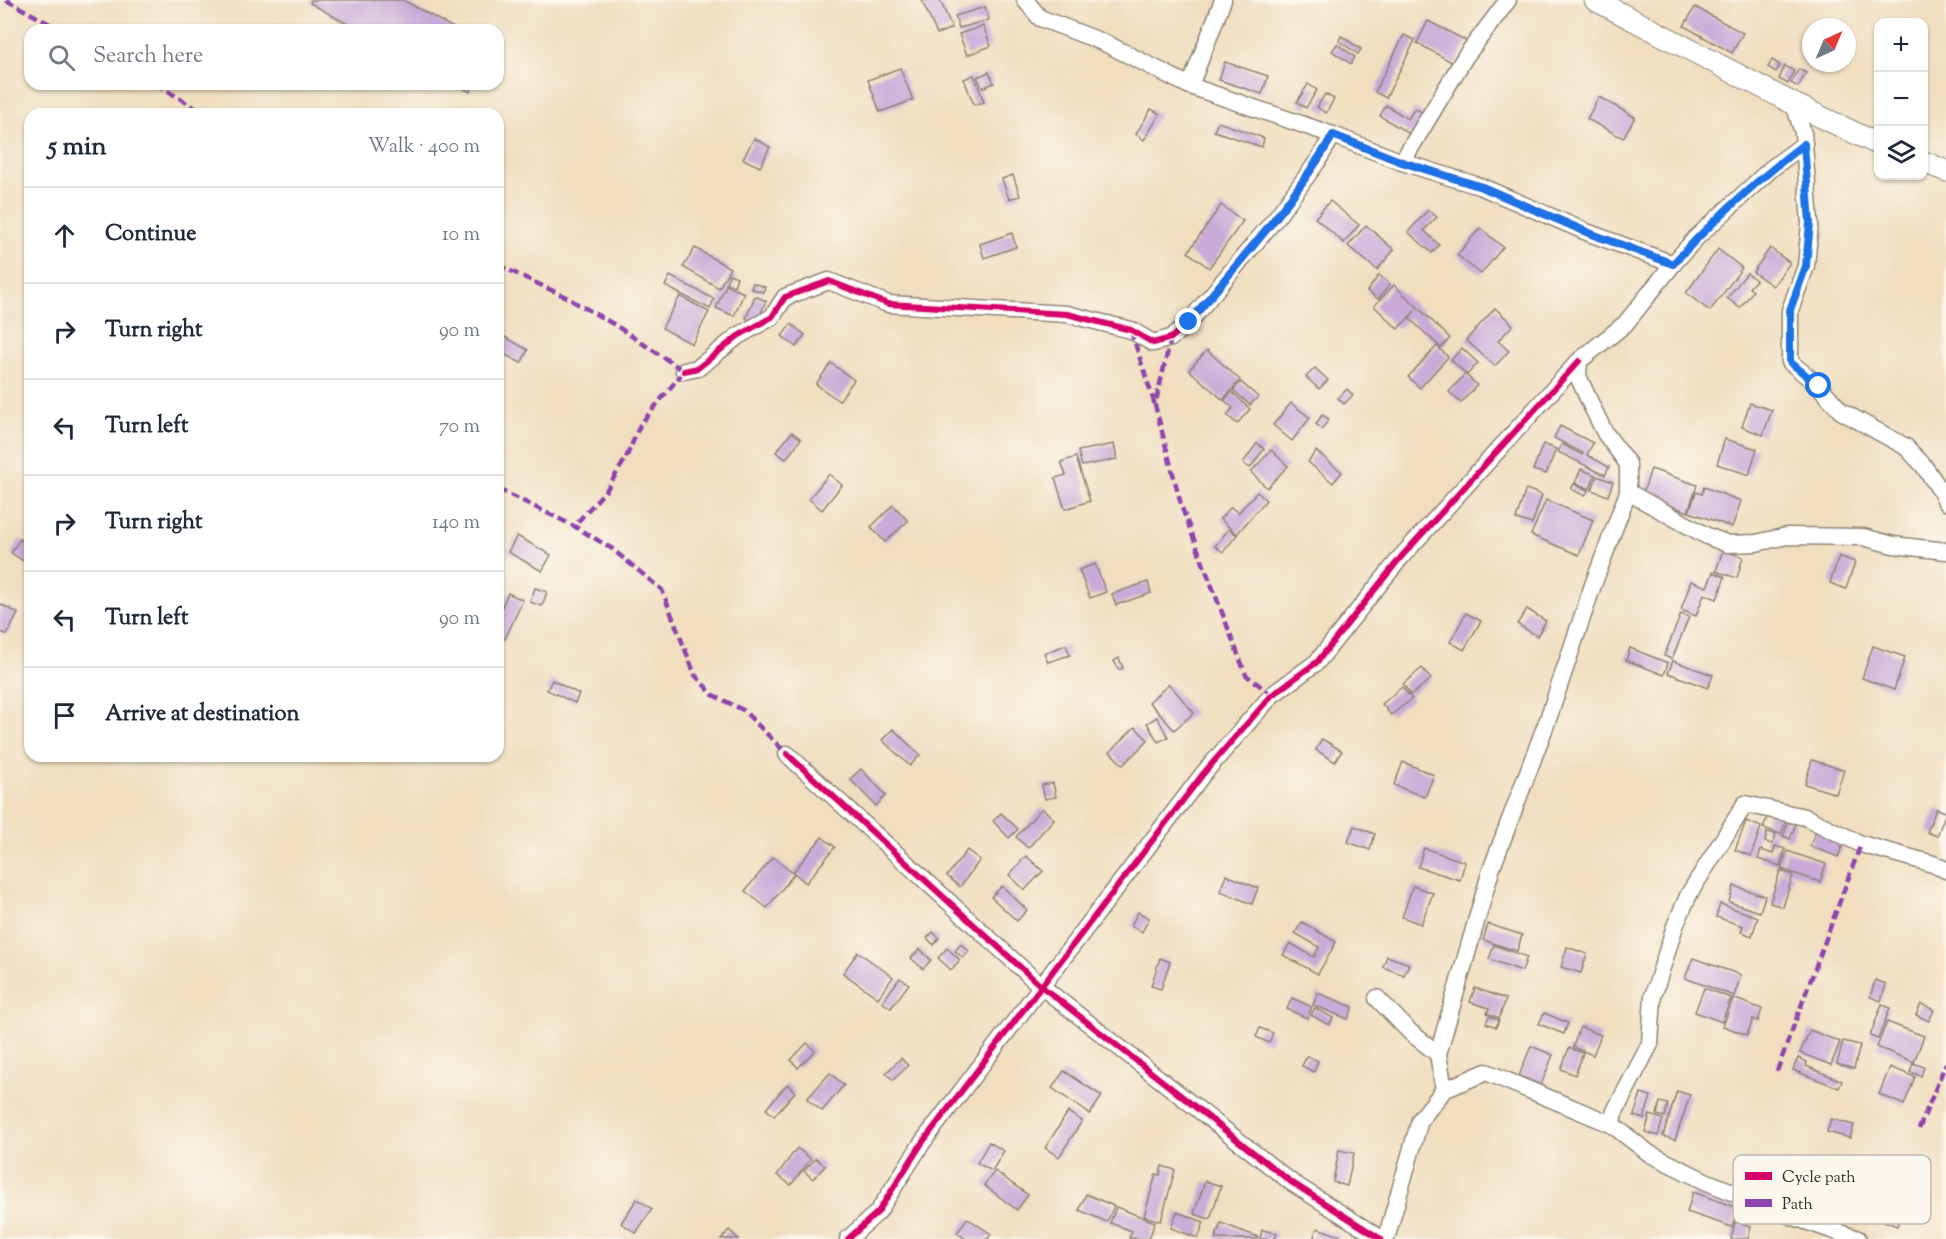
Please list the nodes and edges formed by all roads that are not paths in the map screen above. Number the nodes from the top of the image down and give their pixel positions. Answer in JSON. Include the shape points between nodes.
{"nodes":[{"id":1,"x":1025,"y":0,"type":"edge"},
{"id":2,"x":1223,"y":0,"type":"edge"},
{"id":3,"x":1508,"y":0,"type":"edge"},
{"id":4,"x":1595,"y":0,"type":"edge"},
{"id":5,"x":1191,"y":86,"type":"junction"},
{"id":6,"x":1794,"y":104,"type":"junction"},
{"id":7,"x":1333,"y":135,"type":"junction"},
{"id":8,"x":1874,"y":142,"type":"edge"},
{"id":9,"x":1804,"y":144,"type":"junction"},
{"id":10,"x":1402,"y":162,"type":"junction"},
{"id":11,"x":1928,"y":164,"type":"edge"},
{"id":12,"x":1946,"y":171,"type":"edge"},
{"id":13,"x":1673,"y":264,"type":"junction"},
{"id":14,"x":1579,"y":361,"type":"junction"},
{"id":15,"x":684,"y":371,"type":"dead end"},
{"id":16,"x":1628,"y":492,"type":"junction"},
{"id":17,"x":1946,"y":502,"type":"edge"},
{"id":18,"x":1946,"y":551,"type":"edge"},
{"id":19,"x":787,"y":754,"type":"dead end"},
{"id":20,"x":1946,"y":870,"type":"edge"},
{"id":21,"x":1041,"y":986,"type":"junction"},
{"id":22,"x":1377,"y":998,"type":"dead end"},
{"id":23,"x":1438,"y":1054,"type":"junction"},
{"id":24,"x":1444,"y":1090,"type":"junction"},
{"id":25,"x":1611,"y":1124,"type":"junction"},
{"id":26,"x":1733,"y":1192,"type":"edge"},
{"id":27,"x":1814,"y":1224,"type":"edge"},
{"id":28,"x":848,"y":1239,"type":"edge"},
{"id":29,"x":1383,"y":1239,"type":"edge"},
{"id":30,"x":1858,"y":1239,"type":"edge"}],
"edges":[{"from":1,"to":5,"type":"street","via":[[1040,18],[1105,43]]},
{"from":2,"to":5,"type":"street"},
{"from":3,"to":10,"type":"street","via":[[1465,57]]},
{"from":4,"to":6,"type":"main road"},
{"from":5,"to":7,"type":"street"},
{"from":6,"to":8,"type":"main road"},
{"from":6,"to":9,"type":"street"},
{"from":7,"to":10,"type":"street"},
{"from":7,"to":15,"type":"street","via":[[1276,218],[1189,322],[1171,338],[1153,343],[1131,330],[1067,314],[888,304],[829,281],[785,297],[772,317],[738,336],[698,368]]},
{"from":9,"to":13,"type":"street","via":[[1696,238]]},
{"from":9,"to":17,"type":"street","via":[[1810,223],[1806,266],[1790,310],[1790,362],[1841,411],[1906,447],[1923,465]]},
{"from":10,"to":13,"type":"street","via":[[1482,187]]},
{"from":11,"to":12,"type":"main road"},
{"from":13,"to":14,"type":"street","via":[[1625,324]]},
{"from":14,"to":16,"type":"street","via":[[1578,376],[1592,407],[1628,465]]},
{"from":14,"to":21,"type":"street","via":[[1401,557],[1317,662],[1272,695],[1203,774]]},
{"from":16,"to":18,"type":"street","via":[[1728,544],[1787,536],[1863,537]]},
{"from":16,"to":23,"type":"street","via":[[1491,870]]},
{"from":19,"to":21,"type":"street"},
{"from":20,"to":25,"type":"street","via":[[1861,844],[1805,817],[1744,804],[1689,894],[1675,926],[1653,996],[1650,1044]]},
{"from":21,"to":28,"type":"street","via":[[922,1143],[878,1212]]},
{"from":21,"to":29,"type":"street","via":[[1291,1182]]},
{"from":22,"to":23,"type":"street"},
{"from":23,"to":24,"type":"street"},
{"from":24,"to":25,"type":"street","via":[[1486,1072]]},
{"from":24,"to":29,"type":"street","via":[[1420,1120]]},
{"from":25,"to":26,"type":"street","via":[[1650,1154]]},
{"from":27,"to":30,"type":"street"}]}
